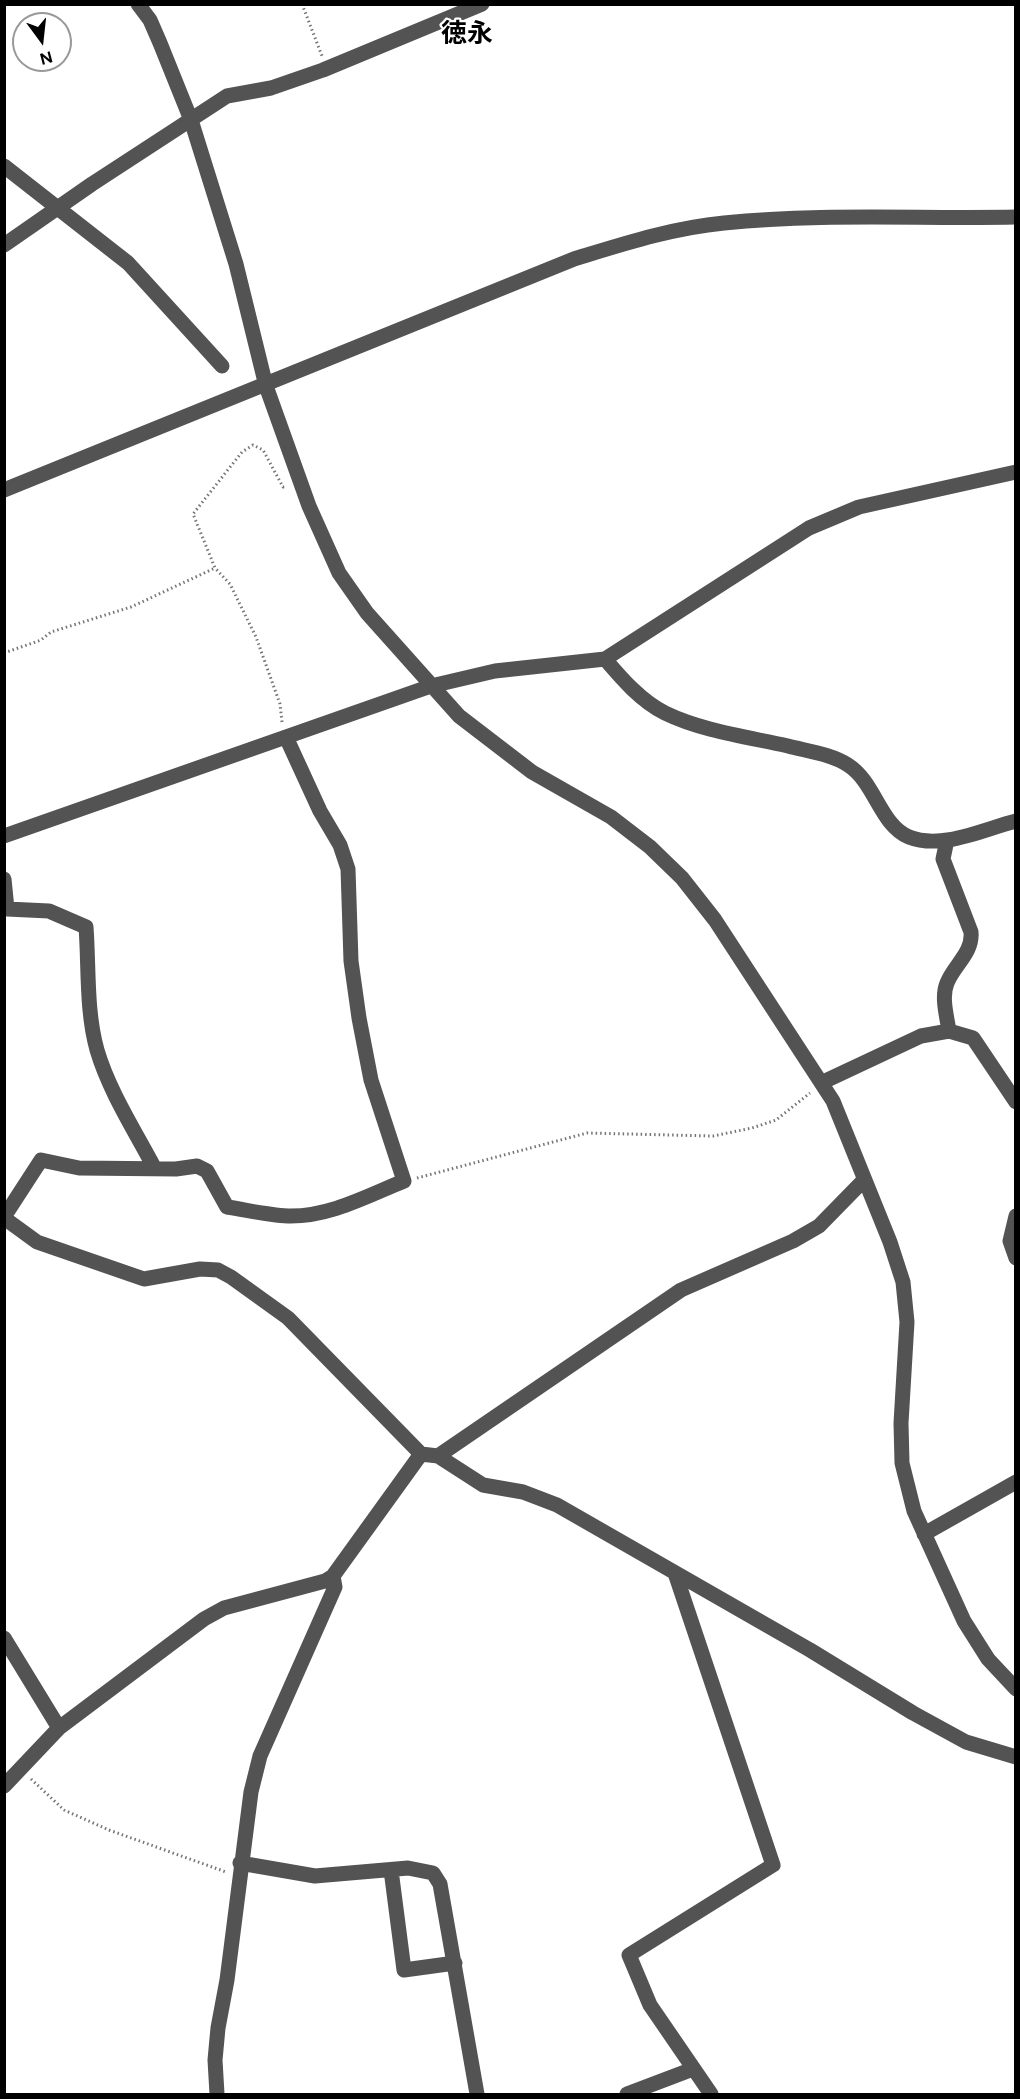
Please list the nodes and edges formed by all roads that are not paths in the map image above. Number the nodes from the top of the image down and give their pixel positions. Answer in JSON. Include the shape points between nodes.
{"nodes":[{"id":1,"x":138,"y":4,"type":"edge"},
{"id":2,"x":482,"y":4,"type":"edge"},
{"id":3,"x":191,"y":120,"type":"junction"},
{"id":4,"x":4,"y":166,"type":"edge"},
{"id":5,"x":59,"y":208,"type":"junction"},
{"id":6,"x":1016,"y":217,"type":"edge"},
{"id":7,"x":4,"y":245,"type":"edge"},
{"id":8,"x":222,"y":366,"type":"dead end"},
{"id":9,"x":266,"y":386,"type":"junction"},
{"id":10,"x":1016,"y":472,"type":"edge"},
{"id":11,"x":4,"y":490,"type":"edge"},
{"id":12,"x":605,"y":659,"type":"junction"},
{"id":13,"x":432,"y":686,"type":"junction"},
{"id":14,"x":286,"y":737,"type":"junction"},
{"id":15,"x":1016,"y":821,"type":"edge"},
{"id":16,"x":4,"y":836,"type":"edge"},
{"id":17,"x":947,"y":840,"type":"junction"},
{"id":18,"x":4,"y":879,"type":"edge"},
{"id":19,"x":949,"y":1031,"type":"junction"},
{"id":20,"x":823,"y":1082,"type":"junction"},
{"id":21,"x":1016,"y":1102,"type":"edge"},
{"id":22,"x":155,"y":1169,"type":"junction"},
{"id":23,"x":864,"y":1180,"type":"junction"},
{"id":24,"x":1016,"y":1216,"type":"edge"},
{"id":25,"x":4,"y":1217,"type":"edge"},
{"id":26,"x":1016,"y":1258,"type":"edge"},
{"id":27,"x":421,"y":1454,"type":"junction"},
{"id":28,"x":438,"y":1456,"type":"junction"},
{"id":29,"x":1016,"y":1482,"type":"edge"},
{"id":30,"x":924,"y":1534,"type":"junction"},
{"id":31,"x":675,"y":1573,"type":"junction"},
{"id":32,"x":333,"y":1576,"type":"junction"},
{"id":33,"x":4,"y":1638,"type":"edge"},
{"id":34,"x":1016,"y":1689,"type":"edge"},
{"id":35,"x":59,"y":1728,"type":"junction"},
{"id":36,"x":1016,"y":1757,"type":"edge"},
{"id":37,"x":4,"y":1786,"type":"edge"},
{"id":38,"x":240,"y":1870,"type":"junction"},
{"id":39,"x":392,"y":1870,"type":"junction"},
{"id":40,"x":455,"y":1963,"type":"junction"},
{"id":41,"x":693,"y":2069,"type":"junction"},
{"id":42,"x":217,"y":2094,"type":"edge"},
{"id":43,"x":477,"y":2094,"type":"edge"},
{"id":44,"x":627,"y":2094,"type":"edge"},
{"id":45,"x":711,"y":2094,"type":"edge"}],
"edges":[{"from":1,"to":3,"type":"street","via":[[150,20]]},
{"from":2,"to":3,"type":"street","via":[[326,69],[271,88],[227,96]]},
{"from":3,"to":5,"type":"street"},
{"from":3,"to":9,"type":"street","via":[[236,264]]},
{"from":4,"to":5,"type":"street"},
{"from":5,"to":7,"type":"street"},
{"from":5,"to":8,"type":"street","via":[[128,263]]},
{"from":6,"to":9,"type":"street","via":[[723,223],[644,237],[574,259]]},
{"from":9,"to":11,"type":"street"},
{"from":9,"to":13,"type":"street","via":[[300,482],[339,573],[367,613]]},
{"from":10,"to":12,"type":"street","via":[[860,507],[809,528]]},
{"from":12,"to":13,"type":"street","via":[[495,670]]},
{"from":12,"to":17,"type":"street","via":[[626,685],[664,713],[849,765],[897,829],[928,841]]},
{"from":13,"to":14,"type":"street"},
{"from":13,"to":20,"type":"street","via":[[489,741],[532,772],[611,817],[682,878],[715,920]]},
{"from":14,"to":16,"type":"street"},
{"from":14,"to":22,"type":"street","via":[[348,869],[351,961],[359,1018],[371,1080],[404,1181],[338,1208],[287,1216],[227,1207],[207,1171],[197,1166]]},
{"from":15,"to":17,"type":"street"},
{"from":17,"to":19,"type":"street","via":[[943,859],[972,941],[947,983]]},
{"from":18,"to":22,"type":"street","via":[[7,909],[49,911],[87,927],[92,1024],[97,1048],[104,1071]]},
{"from":19,"to":20,"type":"street","via":[[921,1036]]},
{"from":19,"to":21,"type":"street","via":[[973,1038]]},
{"from":20,"to":23,"type":"street"},
{"from":22,"to":25,"type":"street","via":[[79,1168],[41,1160]]},
{"from":23,"to":28,"type":"street","via":[[819,1226],[681,1290]]},
{"from":23,"to":30,"type":"street","via":[[903,1282],[907,1322],[902,1463]]},
{"from":24,"to":26,"type":"street","via":[[1010,1241]]},
{"from":25,"to":27,"type":"street","via":[[37,1242],[144,1279],[200,1269],[218,1270],[231,1277],[288,1318]]},
{"from":27,"to":28,"type":"street"},
{"from":27,"to":32,"type":"street"},
{"from":28,"to":31,"type":"street","via":[[483,1485],[523,1492],[557,1505]]},
{"from":29,"to":30,"type":"street"},
{"from":30,"to":34,"type":"street","via":[[964,1621],[988,1659]]},
{"from":31,"to":36,"type":"street","via":[[966,1742]]},
{"from":31,"to":41,"type":"street","via":[[773,1865],[629,1955],[651,2005]]},
{"from":32,"to":35,"type":"street","via":[[224,1608],[204,1619]]},
{"from":32,"to":38,"type":"street","via":[[335,1587],[260,1756],[250,1792]]},
{"from":33,"to":35,"type":"street"},
{"from":35,"to":37,"type":"street"},
{"from":38,"to":39,"type":"street","via":[[315,1876]]},
{"from":38,"to":42,"type":"street","via":[[218,2028]]},
{"from":39,"to":40,"type":"street","via":[[408,1868],[433,1873],[440,1884]]},
{"from":39,"to":40,"type":"street","via":[[404,1970]]},
{"from":40,"to":43,"type":"street"},
{"from":41,"to":44,"type":"street"},
{"from":41,"to":45,"type":"street"}]}
